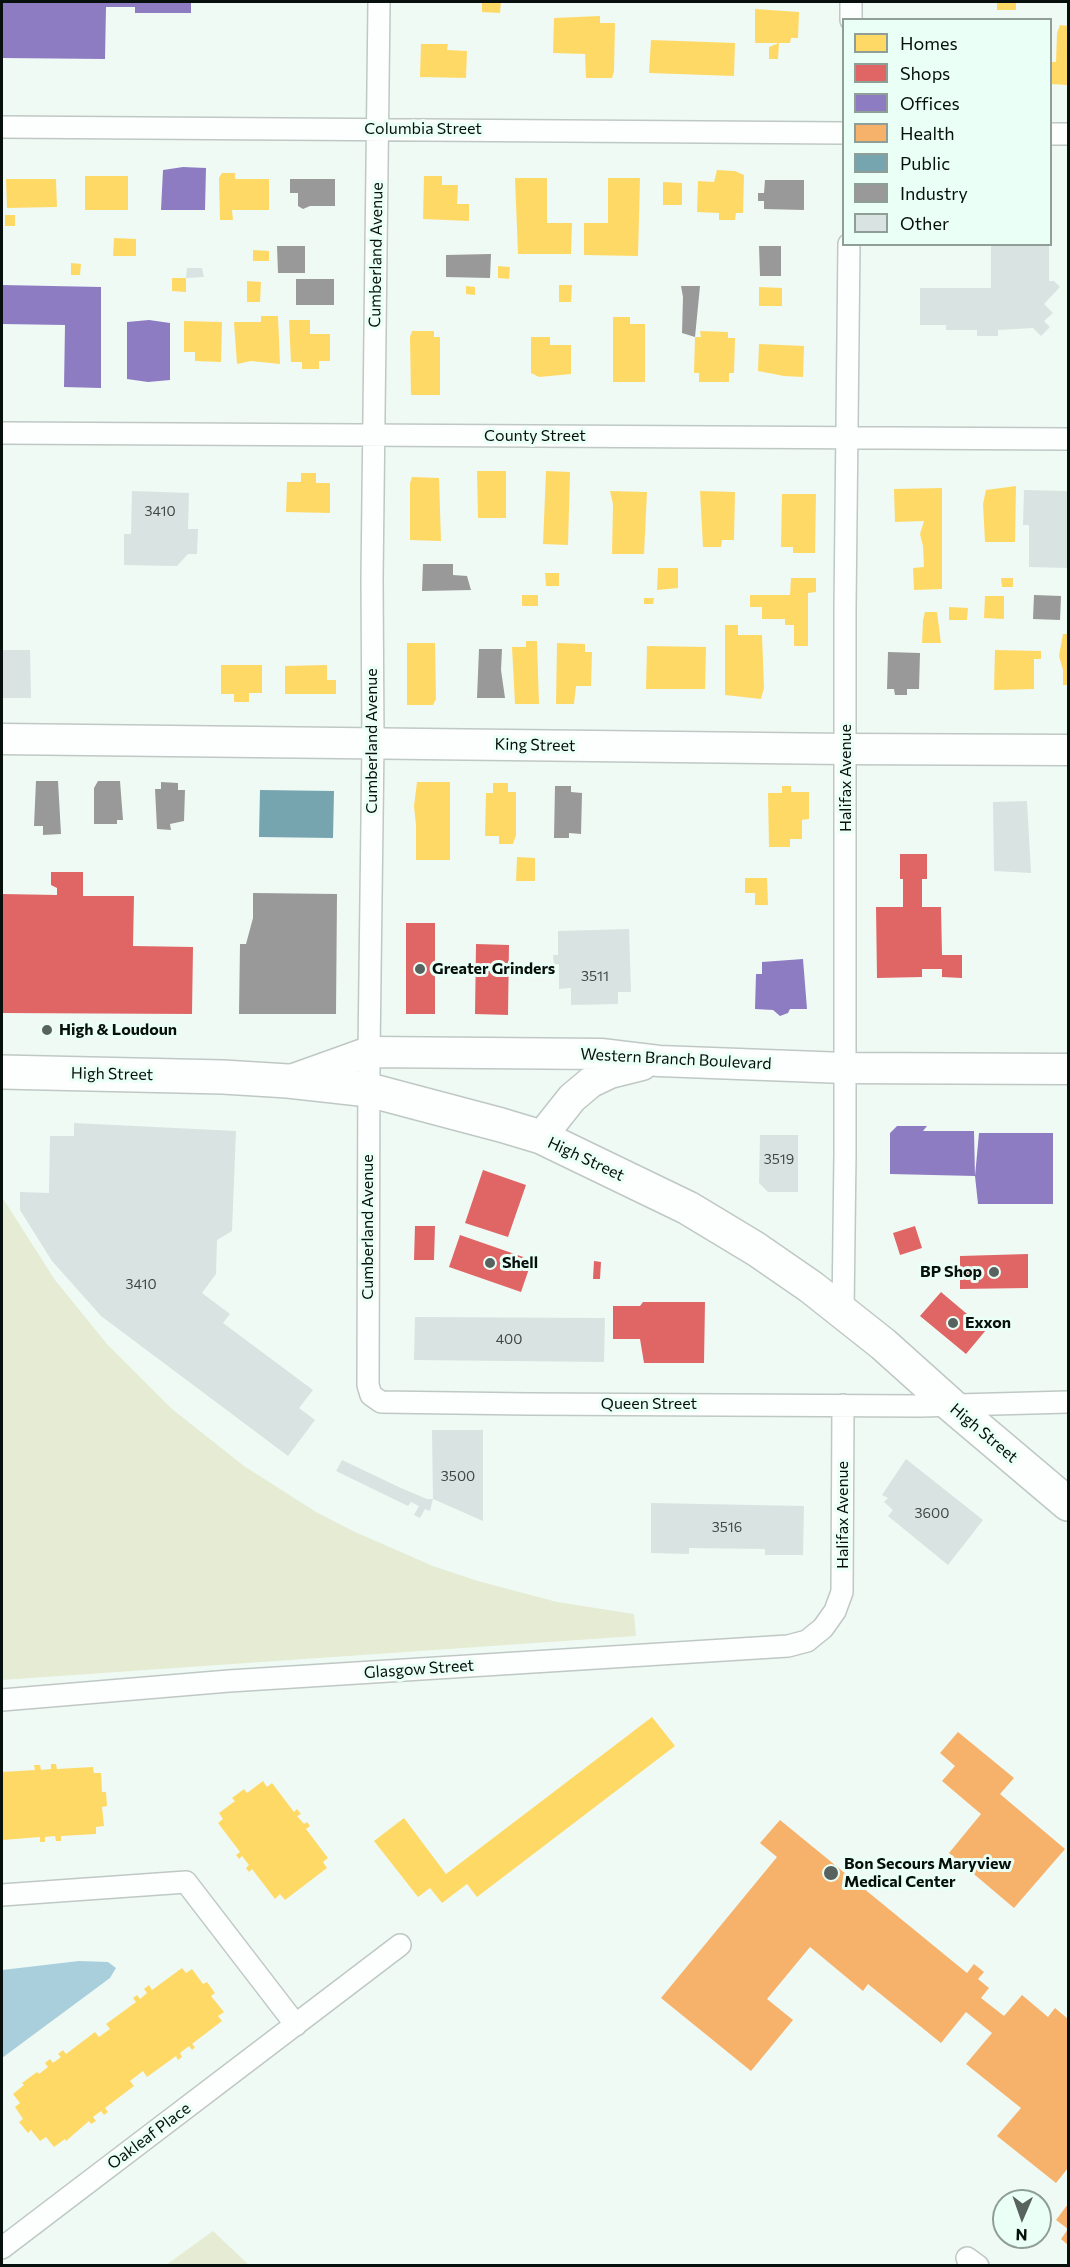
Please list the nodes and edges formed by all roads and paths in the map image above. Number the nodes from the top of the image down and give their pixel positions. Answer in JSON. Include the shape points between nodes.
{"nodes":[{"id":1,"x":379,"y":2,"type":"edge"},
{"id":2,"x":851,"y":2,"type":"edge"},
{"id":3,"x":851,"y":18,"type":"edge"},
{"id":4,"x":2,"y":127,"type":"edge"},
{"id":5,"x":378,"y":129,"type":"junction"},
{"id":6,"x":842,"y":133,"type":"edge"},
{"id":7,"x":1052,"y":134,"type":"edge"},
{"id":8,"x":1068,"y":134,"type":"edge"},
{"id":9,"x":849,"y":246,"type":"edge"},
{"id":10,"x":2,"y":432,"type":"edge"},
{"id":11,"x":374,"y":435,"type":"junction"},
{"id":12,"x":847,"y":437,"type":"junction"},
{"id":13,"x":1068,"y":439,"type":"edge"},
{"id":14,"x":2,"y":739,"type":"edge"},
{"id":15,"x":373,"y":743,"type":"junction"},
{"id":16,"x":846,"y":749,"type":"junction"},
{"id":17,"x":1068,"y":750,"type":"edge"},
{"id":18,"x":369,"y":1052,"type":"junction"},
{"id":19,"x":659,"y":1061,"type":"junction"},
{"id":20,"x":846,"y":1068,"type":"junction"},
{"id":21,"x":1068,"y":1069,"type":"edge"},
{"id":22,"x":2,"y":1072,"type":"edge"},
{"id":23,"x":288,"y":1081,"type":"junction"},
{"id":24,"x":369,"y":1090,"type":"junction"},
{"id":25,"x":541,"y":1137,"type":"junction"},
{"id":26,"x":843,"y":1312,"type":"junction"},
{"id":27,"x":1068,"y":1402,"type":"edge"},
{"id":28,"x":455,"y":1403,"type":"joint"},
{"id":29,"x":843,"y":1405,"type":"junction"},
{"id":30,"x":951,"y":1405,"type":"junction"},
{"id":31,"x":1068,"y":1504,"type":"edge"},
{"id":32,"x":828,"y":1622,"type":"joint"},
{"id":33,"x":2,"y":1700,"type":"edge"},
{"id":34,"x":2,"y":1895,"type":"edge"},
{"id":35,"x":400,"y":1945,"type":"dead end"},
{"id":36,"x":296,"y":2025,"type":"junction"},
{"id":37,"x":2,"y":2248,"type":"edge"}],
"edges":[{"from":1,"to":5,"type":"street","name":"Cumberland Avenue"},
{"from":2,"to":3,"type":"street"},
{"from":4,"to":5,"type":"street","name":"Columbia Street"},
{"from":5,"to":6,"type":"street","name":"Columbia Street"},
{"from":5,"to":11,"type":"street","name":"Cumberland Avenue"},
{"from":7,"to":8,"type":"street"},
{"from":9,"to":12,"type":"street","name":"Halifax Avenue"},
{"from":10,"to":11,"type":"street","name":"County Street"},
{"from":11,"to":12,"type":"street","name":"County Street"},
{"from":11,"to":15,"type":"street","name":"Cumberland Avenue"},
{"from":12,"to":13,"type":"street","name":"County Street"},
{"from":12,"to":16,"type":"street","name":"Halifax Avenue"},
{"from":14,"to":15,"type":"street","name":"King Street"},
{"from":15,"to":16,"type":"street","name":"King Street"},
{"from":15,"to":18,"type":"street","name":"Cumberland Avenue"},
{"from":16,"to":17,"type":"street","name":"King Street"},
{"from":16,"to":20,"type":"street","name":"Halifax Avenue"},
{"from":18,"to":19,"type":"street","name":"Western Branch Boulevard","via":[[601,1054]]},
{"from":18,"to":23,"type":"street","name":"Western Branch Boulevard"},
{"from":18,"to":24,"type":"street","name":"Cumberland Avenue"},
{"from":19,"to":20,"type":"street","name":"Western Branch Boulevard"},
{"from":19,"to":25,"type":"street","via":[[610,1072],[591,1082],[572,1098]]},
{"from":20,"to":21,"type":"street","name":"Western Branch Boulevard"},
{"from":20,"to":26,"type":"street","name":"Halifax Avenue"},
{"from":22,"to":23,"type":"main road","name":"High Street"},
{"from":23,"to":24,"type":"main road","name":"High Street"},
{"from":24,"to":25,"type":"main road","name":"High Street"},
{"from":24,"to":28,"type":"street","name":"Cumberland Avenue","via":[[371,1395],[381,1402]]},
{"from":25,"to":26,"type":"main road","name":"High Street","via":[[688,1208],[756,1249]]},
{"from":26,"to":30,"type":"main road","name":"High Street"},
{"from":27,"to":30,"type":"street","name":"Queen Street"},
{"from":28,"to":29,"type":"street","name":"Queen Street"},
{"from":29,"to":30,"type":"street","name":"Queen Street"},
{"from":29,"to":32,"type":"street","name":"Halifax Avenue","via":[[843,1579],[839,1602]]},
{"from":30,"to":31,"type":"main road","name":"High Street"},
{"from":32,"to":33,"type":"street","name":"Glasgow Street","via":[[807,1641],[788,1646],[229,1681]]},
{"from":34,"to":36,"type":"street","via":[[186,1881]]},
{"from":35,"to":36,"type":"street","name":"Oakleaf Place"},
{"from":36,"to":37,"type":"street","name":"Oakleaf Place"}]}
